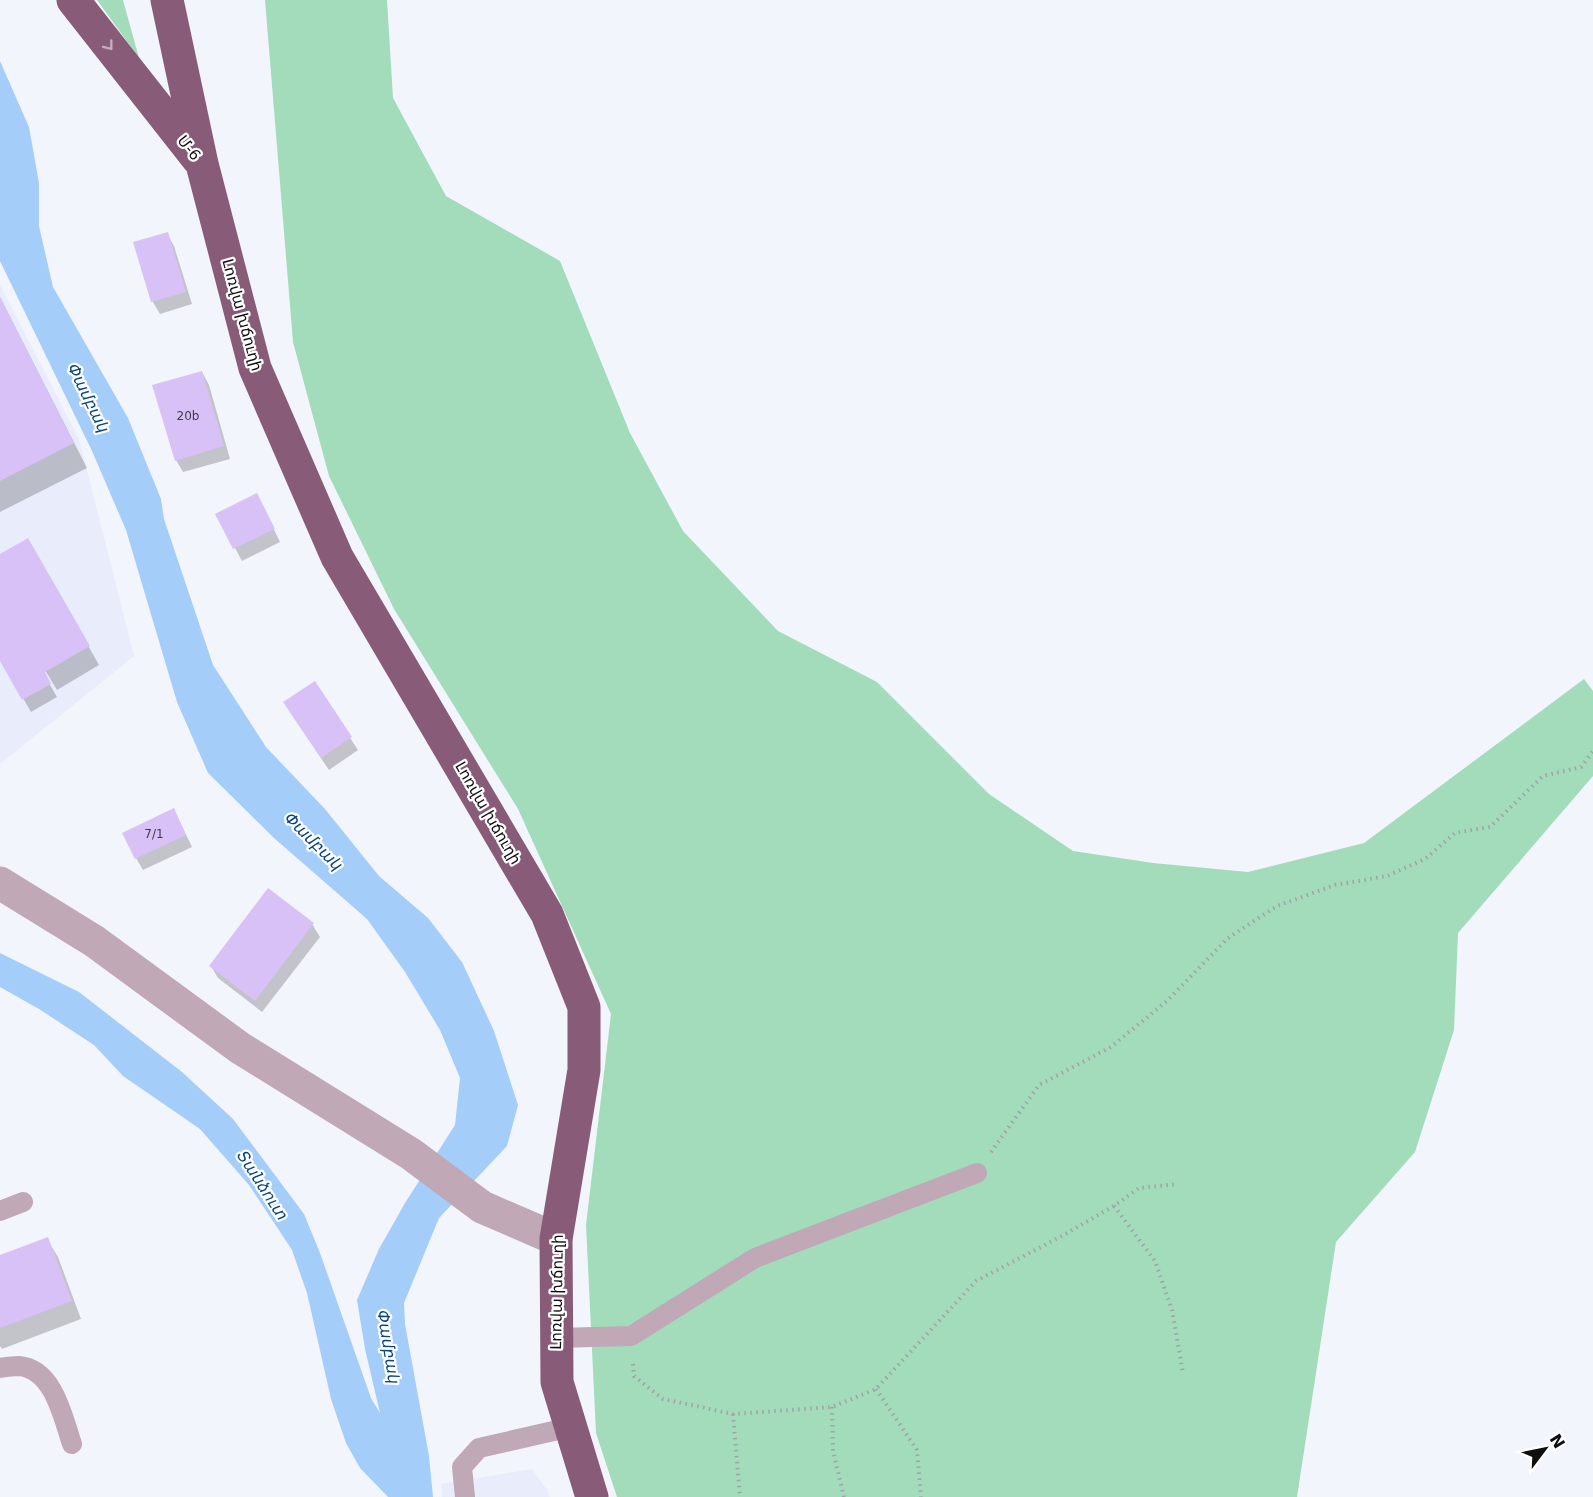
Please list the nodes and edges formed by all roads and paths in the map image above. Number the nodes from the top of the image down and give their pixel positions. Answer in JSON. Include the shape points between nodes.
{"nodes":[{"id":1,"x":73,"y":0,"type":"edge"},
{"id":2,"x":167,"y":0,"type":"edge"},
{"id":3,"x":202,"y":164,"type":"junction"},
{"id":4,"x":1593,"y":751,"type":"edge"},
{"id":5,"x":0,"y":883,"type":"edge"},
{"id":6,"x":977,"y":1173,"type":"joint"},
{"id":7,"x":1178,"y":1184,"type":"dead end"},
{"id":8,"x":23,"y":1202,"type":"dead end"},
{"id":9,"x":1114,"y":1206,"type":"junction"},
{"id":10,"x":0,"y":1211,"type":"edge"},
{"id":11,"x":556,"y":1239,"type":"junction"},
{"id":12,"x":631,"y":1336,"type":"junction"},
{"id":13,"x":556,"y":1338,"type":"junction"},
{"id":14,"x":0,"y":1368,"type":"edge"},
{"id":15,"x":1183,"y":1373,"type":"dead end"},
{"id":16,"x":876,"y":1389,"type":"junction"},
{"id":17,"x":831,"y":1407,"type":"junction"},
{"id":18,"x":733,"y":1414,"type":"junction"},
{"id":19,"x":571,"y":1427,"type":"junction"},
{"id":20,"x":72,"y":1444,"type":"dead end"},
{"id":21,"x":465,"y":1497,"type":"edge"},
{"id":22,"x":592,"y":1497,"type":"edge"},
{"id":23,"x":740,"y":1497,"type":"edge"},
{"id":24,"x":844,"y":1497,"type":"edge"},
{"id":25,"x":921,"y":1497,"type":"edge"}],
"edges":[{"from":1,"to":3,"type":"highway","name":"Մ-6","number":"Մ-6","one_way":true},
{"from":2,"to":3,"type":"highway","name":"Մ-6","number":"Մ-6"},
{"from":3,"to":11,"type":"highway","name":"Լոռվա խճուղի","number":"Մ-6","via":[[255,368],[337,557],[547,914],[584,1007],[584,1070]]},
{"from":4,"to":6,"type":"path","via":[[1581,767],[1543,776],[1490,826],[1455,834],[1425,859],[1387,876],[1335,885],[1277,906],[1228,938],[1167,1001],[1111,1047],[1039,1085]]},
{"from":5,"to":11,"type":"street","via":[[94,941],[240,1048],[411,1154],[483,1207]]},
{"from":6,"to":12,"type":"lane","via":[[755,1258]]},
{"from":7,"to":9,"type":"path","via":[[1139,1188]]},
{"from":8,"to":10,"type":"lane"},
{"from":9,"to":15,"type":"path","via":[[1155,1260],[1172,1310]]},
{"from":9,"to":16,"type":"path","via":[[976,1281]]},
{"from":11,"to":13,"type":"highway","name":"Լոռվա խճուղի","number":"Մ-6"},
{"from":12,"to":13,"type":"lane"},
{"from":12,"to":18,"type":"path","via":[[634,1376],[663,1399]]},
{"from":13,"to":19,"type":"highway","name":"Լոռվա խճուղի","number":"Մ-6","via":[[557,1382]]},
{"from":14,"to":20,"type":"lane","via":[[21,1366],[41,1376],[55,1394]]},
{"from":16,"to":17,"type":"path"},
{"from":16,"to":25,"type":"path","via":[[916,1450]]},
{"from":17,"to":18,"type":"path"},
{"from":17,"to":24,"type":"path","via":[[833,1451]]},
{"from":18,"to":23,"type":"path"},
{"from":19,"to":21,"type":"lane","via":[[479,1448],[462,1467]]},
{"from":19,"to":22,"type":"highway","name":"Լոռվա խճուղի","number":"Մ-6"}]}
